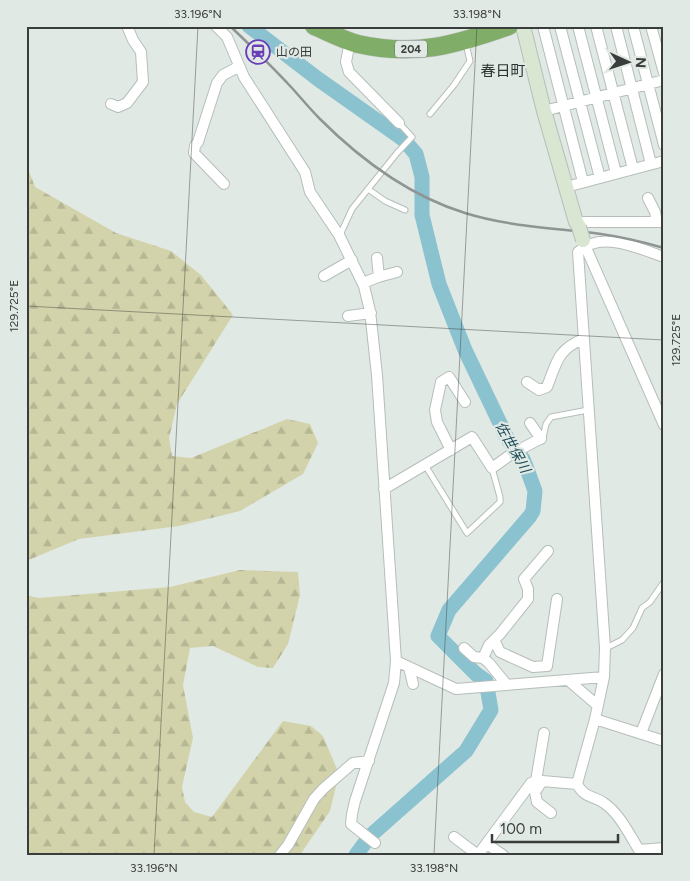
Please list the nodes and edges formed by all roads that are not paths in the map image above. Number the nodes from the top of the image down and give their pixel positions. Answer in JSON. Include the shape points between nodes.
{"nodes":[{"id":1,"x":127,"y":26,"type":"edge"},
{"id":2,"x":216,"y":26,"type":"edge"},
{"id":3,"x":314,"y":26,"type":"edge"},
{"id":4,"x":508,"y":26,"type":"edge"},
{"id":5,"x":523,"y":26,"type":"edge"},
{"id":6,"x":543,"y":26,"type":"edge"},
{"id":7,"x":560,"y":26,"type":"edge"},
{"id":8,"x":578,"y":26,"type":"edge"},
{"id":9,"x":596,"y":26,"type":"edge"},
{"id":10,"x":616,"y":26,"type":"edge"},
{"id":11,"x":633,"y":26,"type":"edge"},
{"id":12,"x":651,"y":26,"type":"edge"},
{"id":13,"x":350,"y":41,"type":"junction"},
{"id":14,"x":465,"y":42,"type":"junction"},
{"id":15,"x":238,"y":67,"type":"junction"},
{"id":16,"x":664,"y":73,"type":"edge"},
{"id":17,"x":664,"y":80,"type":"edge"},
{"id":18,"x":648,"y":84,"type":"junction"},
{"id":19,"x":631,"y":88,"type":"junction"},
{"id":20,"x":614,"y":93,"type":"junction"},
{"id":21,"x":596,"y":98,"type":"junction"},
{"id":22,"x":580,"y":102,"type":"junction"},
{"id":23,"x":111,"y":104,"type":"dead end"},
{"id":24,"x":564,"y":106,"type":"junction"},
{"id":25,"x":544,"y":112,"type":"junction"},
{"id":26,"x":430,"y":114,"type":"dead end"},
{"id":27,"x":398,"y":123,"type":"joint"},
{"id":28,"x":664,"y":145,"type":"edge"},
{"id":29,"x":664,"y":161,"type":"edge"},
{"id":30,"x":651,"y":164,"type":"junction"},
{"id":31,"x":634,"y":169,"type":"junction"},
{"id":32,"x":616,"y":173,"type":"junction"},
{"id":33,"x":600,"y":178,"type":"junction"},
{"id":34,"x":223,"y":180,"type":"dead end"},
{"id":35,"x":583,"y":182,"type":"junction"},
{"id":36,"x":566,"y":187,"type":"junction"},
{"id":37,"x":368,"y":189,"type":"junction"},
{"id":38,"x":648,"y":198,"type":"dead end"},
{"id":39,"x":405,"y":210,"type":"dead end"},
{"id":40,"x":661,"y":222,"type":"edge"},
{"id":41,"x":577,"y":225,"type":"junction"},
{"id":42,"x":339,"y":236,"type":"junction"},
{"id":43,"x":584,"y":243,"type":"junction"},
{"id":44,"x":664,"y":257,"type":"edge"},
{"id":45,"x":378,"y":258,"type":"dead end"},
{"id":46,"x":352,"y":260,"type":"junction"},
{"id":47,"x":397,"y":272,"type":"dead end"},
{"id":48,"x":328,"y":277,"type":"dead end"},
{"id":49,"x":379,"y":277,"type":"junction"},
{"id":50,"x":363,"y":284,"type":"junction"},
{"id":51,"x":371,"y":313,"type":"junction"},
{"id":52,"x":348,"y":316,"type":"dead end"},
{"id":53,"x":583,"y":339,"type":"junction"},
{"id":54,"x":527,"y":382,"type":"dead end"},
{"id":55,"x":465,"y":402,"type":"dead end"},
{"id":56,"x":588,"y":410,"type":"junction"},
{"id":57,"x":530,"y":423,"type":"dead end"},
{"id":58,"x":664,"y":425,"type":"edge"},
{"id":59,"x":540,"y":438,"type":"junction"},
{"id":60,"x":451,"y":450,"type":"junction"},
{"id":61,"x":425,"y":465,"type":"junction"},
{"id":62,"x":492,"y":468,"type":"junction"},
{"id":63,"x":384,"y":490,"type":"junction"},
{"id":64,"x":548,"y":551,"type":"dead end"},
{"id":65,"x":664,"y":582,"type":"edge"},
{"id":66,"x":557,"y":600,"type":"dead end"},
{"id":67,"x":494,"y":640,"type":"junction"},
{"id":68,"x":464,"y":648,"type":"dead end"},
{"id":69,"x":605,"y":648,"type":"junction"},
{"id":70,"x":483,"y":658,"type":"junction"},
{"id":71,"x":396,"y":661,"type":"junction"},
{"id":72,"x":409,"y":667,"type":"junction"},
{"id":73,"x":664,"y":674,"type":"edge"},
{"id":74,"x":604,"y":677,"type":"junction"},
{"id":75,"x":568,"y":680,"type":"junction"},
{"id":76,"x":413,"y":684,"type":"dead end"},
{"id":77,"x":508,"y":685,"type":"junction"},
{"id":78,"x":597,"y":705,"type":"junction"},
{"id":79,"x":595,"y":719,"type":"junction"},
{"id":80,"x":544,"y":733,"type":"dead end"},
{"id":81,"x":641,"y":733,"type":"junction"},
{"id":82,"x":664,"y":741,"type":"edge"},
{"id":83,"x":369,"y":761,"type":"junction"},
{"id":84,"x":539,"y":781,"type":"junction"},
{"id":85,"x":577,"y":784,"type":"junction"},
{"id":86,"x":551,"y":813,"type":"dead end"},
{"id":87,"x":454,"y":836,"type":"dead end"},
{"id":88,"x":375,"y":843,"type":"dead end"},
{"id":89,"x":487,"y":844,"type":"junction"},
{"id":90,"x":664,"y":848,"type":"edge"},
{"id":91,"x":280,"y":855,"type":"edge"},
{"id":92,"x":478,"y":855,"type":"edge"},
{"id":93,"x":503,"y":855,"type":"edge"}],
"edges":[{"from":1,"to":23,"type":"street","via":[[141,52],[143,82],[127,103],[118,107]]},
{"from":2,"to":15,"type":"street","via":[[227,37]]},
{"from":3,"to":13,"type":"highway","number":"204"},
{"from":4,"to":14,"type":"highway","number":"204"},
{"from":5,"to":25,"type":"street"},
{"from":6,"to":24,"type":"street"},
{"from":7,"to":22,"type":"street"},
{"from":8,"to":21,"type":"street"},
{"from":9,"to":20,"type":"street"},
{"from":10,"to":19,"type":"street"},
{"from":11,"to":18,"type":"street"},
{"from":12,"to":16,"type":"street"},
{"from":13,"to":14,"type":"highway","number":"204","via":[[397,50]]},
{"from":13,"to":27,"type":"street","via":[[346,62],[349,72]]},
{"from":14,"to":26,"type":"lane","via":[[470,62]]},
{"from":15,"to":34,"type":"street","via":[[217,83],[194,153]]},
{"from":15,"to":42,"type":"street","via":[[305,172],[310,192]]},
{"from":17,"to":18,"type":"street"},
{"from":18,"to":19,"type":"street"},
{"from":18,"to":28,"type":"street"},
{"from":19,"to":20,"type":"street"},
{"from":19,"to":30,"type":"street"},
{"from":20,"to":21,"type":"street"},
{"from":20,"to":31,"type":"street"},
{"from":21,"to":22,"type":"street"},
{"from":21,"to":32,"type":"street"},
{"from":22,"to":24,"type":"street"},
{"from":22,"to":33,"type":"street"},
{"from":24,"to":25,"type":"street"},
{"from":24,"to":35,"type":"street"},
{"from":25,"to":36,"type":"street"},
{"from":27,"to":37,"type":"lane","via":[[412,137]]},
{"from":29,"to":30,"type":"street"},
{"from":30,"to":31,"type":"street"},
{"from":31,"to":32,"type":"street"},
{"from":32,"to":33,"type":"street"},
{"from":33,"to":35,"type":"street"},
{"from":35,"to":36,"type":"street"},
{"from":36,"to":41,"type":"street"},
{"from":37,"to":39,"type":"lane","via":[[384,201]]},
{"from":37,"to":42,"type":"lane","via":[[352,209]]},
{"from":38,"to":40,"type":"street"},
{"from":40,"to":41,"type":"street"},
{"from":41,"to":43,"type":"street","bridge":true},
{"from":42,"to":46,"type":"street"},
{"from":43,"to":44,"type":"street","via":[[604,241]]},
{"from":43,"to":53,"type":"street","via":[[578,252]]},
{"from":43,"to":58,"type":"street"},
{"from":45,"to":49,"type":"street"},
{"from":46,"to":48,"type":"street"},
{"from":46,"to":50,"type":"street"},
{"from":47,"to":49,"type":"street"},
{"from":49,"to":50,"type":"street"},
{"from":50,"to":51,"type":"street"},
{"from":51,"to":52,"type":"street"},
{"from":51,"to":63,"type":"street"},
{"from":53,"to":54,"type":"street","via":[[560,355],[547,387],[539,390]]},
{"from":53,"to":56,"type":"street"},
{"from":55,"to":60,"type":"street","via":[[449,378],[441,382],[435,410],[437,422]]},
{"from":56,"to":59,"type":"lane","via":[[551,417],[543,438]]},
{"from":56,"to":69,"type":"street"},
{"from":57,"to":59,"type":"street"},
{"from":59,"to":62,"type":"street"},
{"from":60,"to":61,"type":"street"},
{"from":60,"to":62,"type":"street","via":[[472,437]]},
{"from":61,"to":62,"type":"lane","via":[[467,533],[500,502]]},
{"from":61,"to":63,"type":"street"},
{"from":63,"to":71,"type":"street"},
{"from":64,"to":67,"type":"street","via":[[524,579],[528,599]]},
{"from":65,"to":69,"type":"lane","via":[[642,608],[633,628],[622,640]]},
{"from":66,"to":67,"type":"street","via":[[547,666],[533,667],[500,652]]},
{"from":67,"to":70,"type":"street"},
{"from":68,"to":70,"type":"street"},
{"from":69,"to":74,"type":"street"},
{"from":70,"to":77,"type":"street"},
{"from":71,"to":72,"type":"street"},
{"from":71,"to":83,"type":"street","via":[[394,682]]},
{"from":72,"to":76,"type":"street"},
{"from":72,"to":77,"type":"street","via":[[456,689]]},
{"from":73,"to":81,"type":"street"},
{"from":74,"to":75,"type":"street"},
{"from":74,"to":78,"type":"street"},
{"from":75,"to":77,"type":"street"},
{"from":75,"to":78,"type":"street"},
{"from":78,"to":79,"type":"street"},
{"from":79,"to":81,"type":"street"},
{"from":79,"to":85,"type":"street"},
{"from":80,"to":84,"type":"street"},
{"from":81,"to":82,"type":"street"},
{"from":83,"to":88,"type":"street","via":[[351,824]]},
{"from":83,"to":91,"type":"street","via":[[353,763],[323,789]]},
{"from":84,"to":85,"type":"street"},
{"from":84,"to":86,"type":"street","via":[[537,802]]},
{"from":84,"to":89,"type":"street","via":[[531,783]]},
{"from":85,"to":90,"type":"street","via":[[582,793],[604,803],[619,818],[639,850]]},
{"from":87,"to":92,"type":"street"},
{"from":89,"to":92,"type":"street"},
{"from":89,"to":93,"type":"street"}]}
